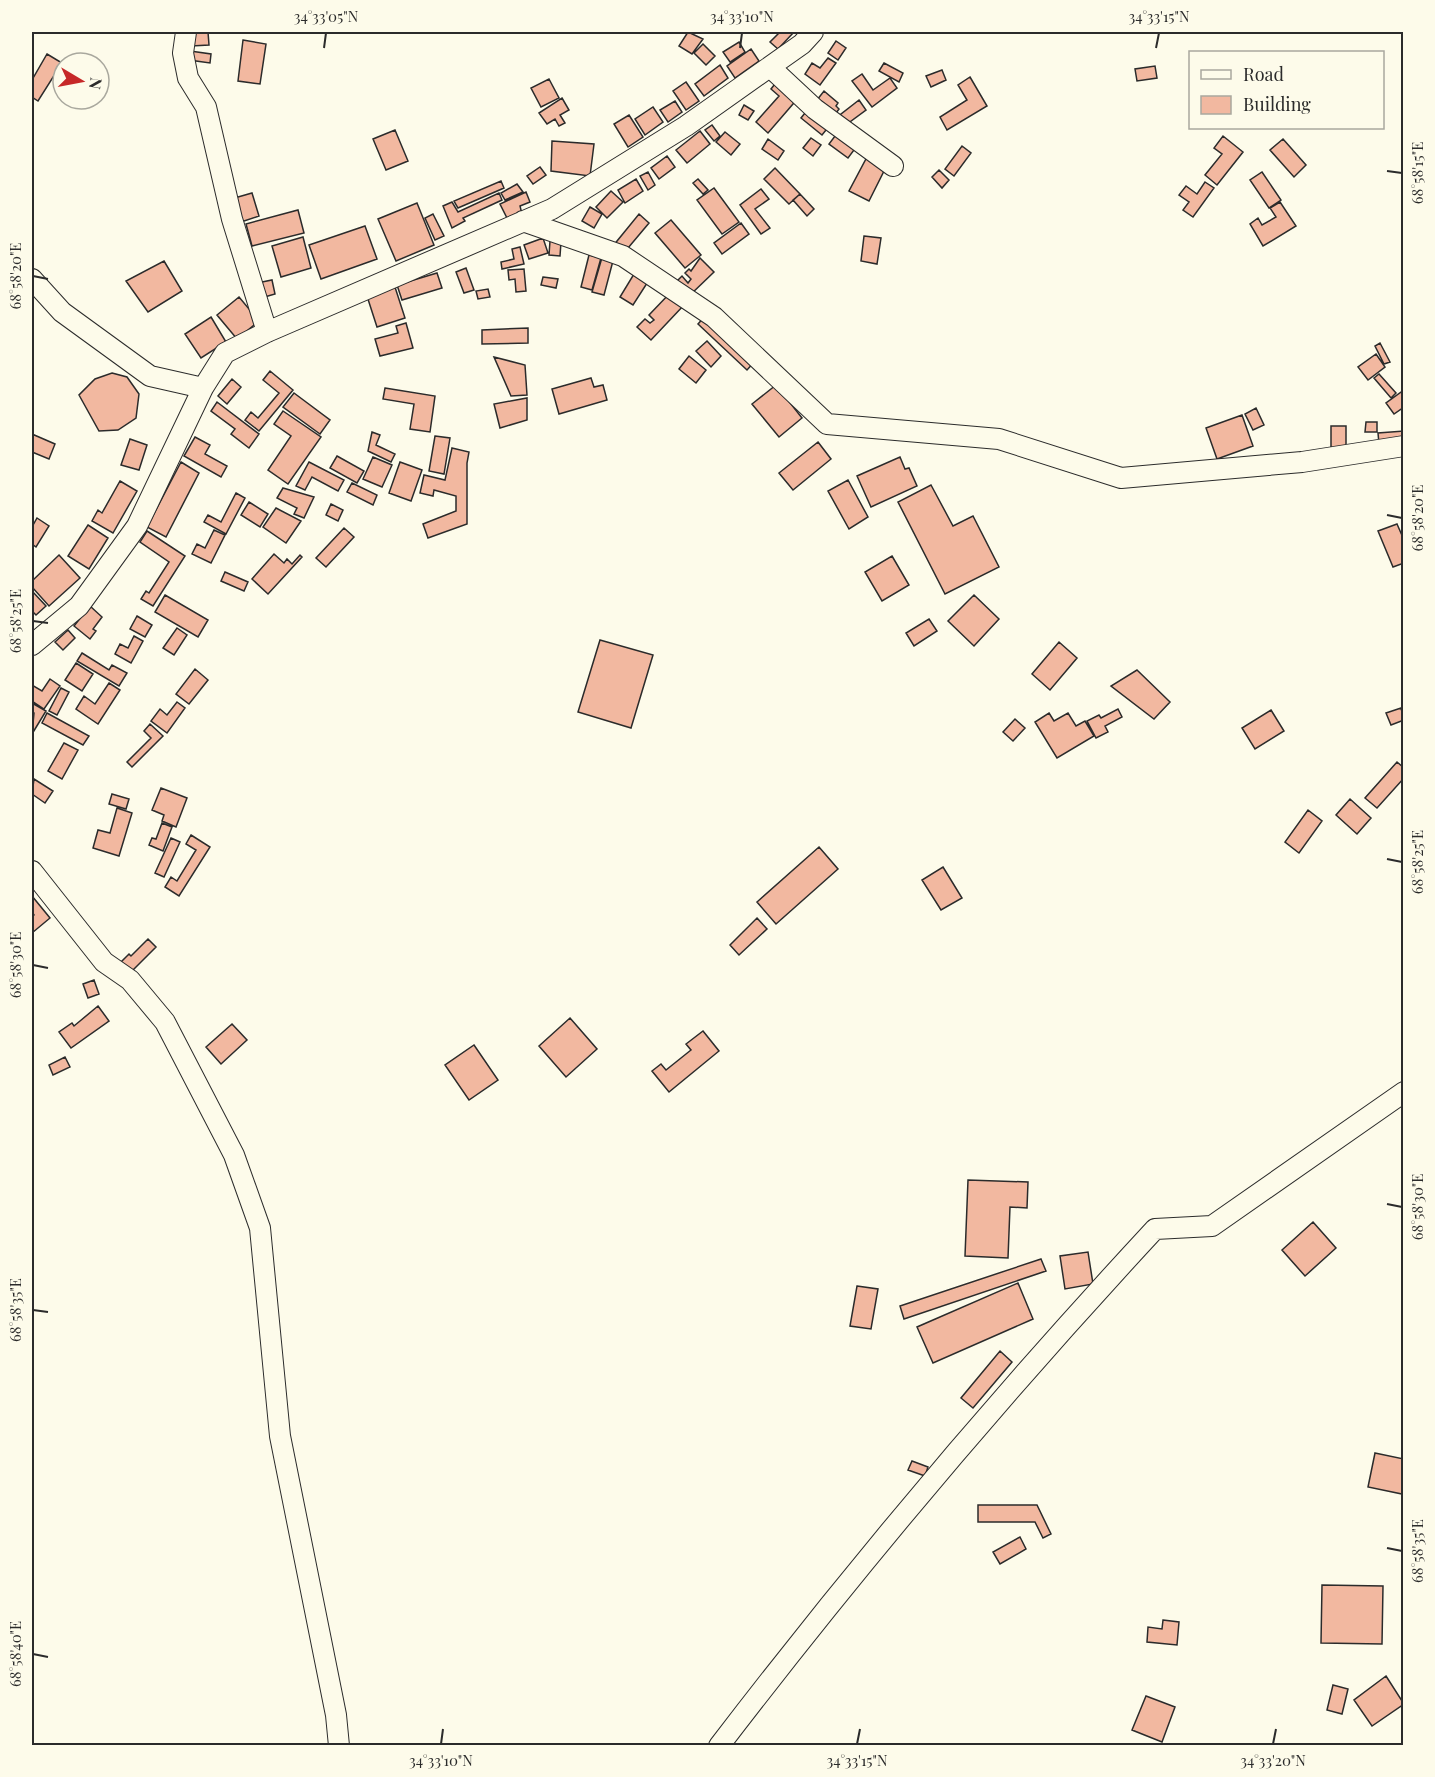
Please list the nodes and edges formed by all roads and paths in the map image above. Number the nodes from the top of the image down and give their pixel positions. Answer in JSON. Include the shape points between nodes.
{"nodes":[{"id":1,"x":186,"y":32,"type":"edge"},
{"id":2,"x":813,"y":32,"type":"edge"},
{"id":3,"x":770,"y":67,"type":"junction"},
{"id":4,"x":893,"y":166,"type":"dead end"},
{"id":5,"x":523,"y":221,"type":"junction"},
{"id":6,"x":32,"y":279,"type":"edge"},
{"id":7,"x":267,"y":332,"type":"junction"},
{"id":8,"x":203,"y":388,"type":"junction"},
{"id":9,"x":1404,"y":446,"type":"edge"},
{"id":10,"x":32,"y":645,"type":"edge"},
{"id":11,"x":32,"y":871,"type":"edge"},
{"id":12,"x":1404,"y":1092,"type":"edge"},
{"id":13,"x":339,"y":1746,"type":"edge"},
{"id":14,"x":719,"y":1746,"type":"edge"}],
"edges":[{"from":1,"to":7,"type":"street","via":[[183,53],[188,78],[206,107],[232,219]]},
{"from":2,"to":3,"type":"street"},
{"from":3,"to":4,"type":"street","via":[[815,109]]},
{"from":3,"to":5,"type":"street","via":[[686,126],[552,209]]},
{"from":5,"to":7,"type":"street"},
{"from":5,"to":9,"type":"street","via":[[622,256],[705,311],[827,424],[999,439],[1121,478],[1302,462]]},
{"from":6,"to":8,"type":"street","via":[[62,312],[150,376]]},
{"from":7,"to":8,"type":"street","via":[[225,353]]},
{"from":8,"to":10,"type":"street","via":[[137,526],[79,606]]},
{"from":11,"to":13,"type":"street","via":[[104,962],[130,980],[165,1022],[234,1155],[260,1228],[280,1436]]},
{"from":12,"to":14,"type":"street","via":[[1212,1226],[1155,1229],[1027,1370]]}]}
